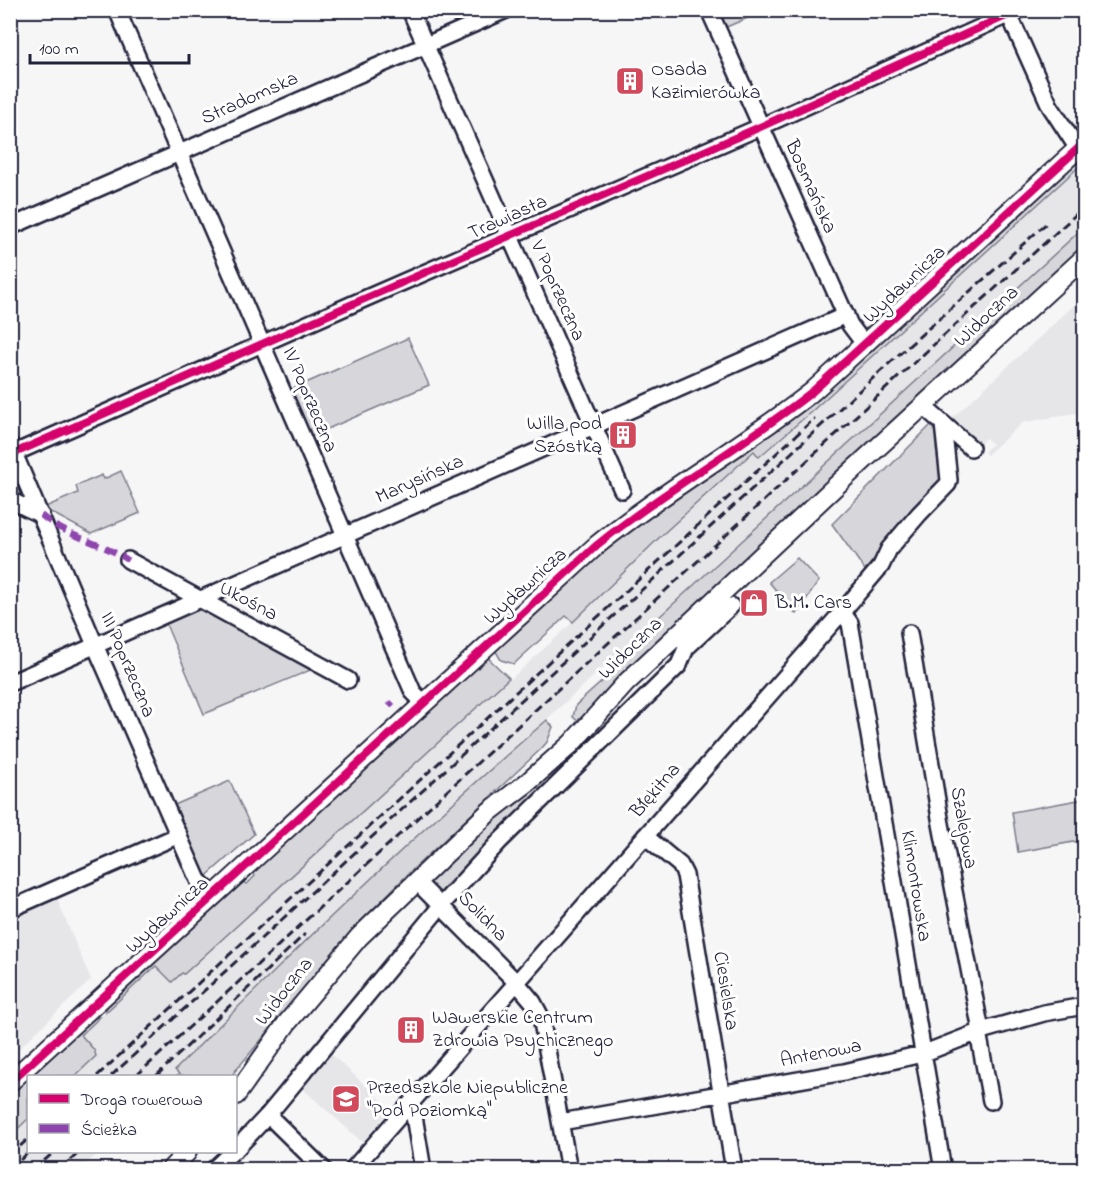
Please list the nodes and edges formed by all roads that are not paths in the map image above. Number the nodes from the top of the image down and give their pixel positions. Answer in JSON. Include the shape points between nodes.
{"nodes":[{"id":1,"x":117,"y":10,"type":"edge"},
{"id":2,"x":410,"y":10,"type":"edge"},
{"id":3,"x":506,"y":10,"type":"edge"},
{"id":4,"x":709,"y":10,"type":"edge"},
{"id":5,"x":1012,"y":12,"type":"edge"},
{"id":6,"x":425,"y":46,"type":"junction"},
{"id":7,"x":760,"y":127,"type":"junction"},
{"id":8,"x":1081,"y":146,"type":"edge"},
{"id":9,"x":179,"y":154,"type":"junction"},
{"id":10,"x":10,"y":227,"type":"edge"},
{"id":11,"x":509,"y":235,"type":"junction"},
{"id":12,"x":1084,"y":258,"type":"edge"},
{"id":13,"x":846,"y":315,"type":"junction"},
{"id":14,"x":262,"y":344,"type":"junction"},
{"id":15,"x":865,"y":345,"type":"junction"},
{"id":16,"x":923,"y":406,"type":"junction"},
{"id":17,"x":943,"y":424,"type":"junction"},
{"id":18,"x":594,"y":427,"type":"junction"},
{"id":19,"x":971,"y":448,"type":"dead end"},
{"id":20,"x":12,"y":451,"type":"edge"},
{"id":21,"x":622,"y":490,"type":"dead end"},
{"id":22,"x":10,"y":500,"type":"edge"},
{"id":23,"x":41,"y":515,"type":"junction"},
{"id":24,"x":345,"y":536,"type":"junction"},
{"id":25,"x":128,"y":560,"type":"dead end"},
{"id":26,"x":200,"y":600,"type":"junction"},
{"id":27,"x":731,"y":606,"type":"dead end"},
{"id":28,"x":842,"y":612,"type":"junction"},
{"id":29,"x":909,"y":633,"type":"dead end"},
{"id":30,"x":95,"y":645,"type":"junction"},
{"id":31,"x":348,"y":680,"type":"dead end"},
{"id":32,"x":10,"y":683,"type":"edge"},
{"id":33,"x":424,"y":703,"type":"junction"},
{"id":34,"x":178,"y":835,"type":"junction"},
{"id":35,"x":645,"y":836,"type":"junction"},
{"id":36,"x":416,"y":881,"type":"junction"},
{"id":37,"x":214,"y":896,"type":"junction"},
{"id":38,"x":441,"y":905,"type":"junction"},
{"id":39,"x":10,"y":909,"type":"edge"},
{"id":40,"x":517,"y":982,"type":"junction"},
{"id":41,"x":1084,"y":1006,"type":"edge"},
{"id":42,"x":979,"y":1032,"type":"junction"},
{"id":43,"x":922,"y":1054,"type":"junction"},
{"id":44,"x":10,"y":1082,"type":"edge"},
{"id":45,"x":237,"y":1094,"type":"edge"},
{"id":46,"x":722,"y":1094,"type":"junction"},
{"id":47,"x":991,"y":1101,"type":"dead end"},
{"id":48,"x":407,"y":1109,"type":"junction"},
{"id":49,"x":268,"y":1115,"type":"junction"},
{"id":50,"x":561,"y":1122,"type":"junction"},
{"id":51,"x":237,"y":1147,"type":"edge"},
{"id":52,"x":186,"y":1153,"type":"edge"},
{"id":53,"x":231,"y":1153,"type":"edge"},
{"id":54,"x":170,"y":1170,"type":"edge"},
{"id":55,"x":213,"y":1170,"type":"edge"},
{"id":56,"x":324,"y":1170,"type":"edge"},
{"id":57,"x":352,"y":1170,"type":"edge"},
{"id":58,"x":423,"y":1170,"type":"edge"},
{"id":59,"x":569,"y":1170,"type":"edge"},
{"id":60,"x":734,"y":1170,"type":"edge"},
{"id":61,"x":943,"y":1170,"type":"edge"}],
"edges":[{"from":1,"to":9,"type":"street","name":"IV Poprzeczna"},
{"from":2,"to":6,"type":"street","name":"V Poprzeczna"},
{"from":3,"to":6,"type":"street","name":"Stradomska"},
{"from":4,"to":7,"type":"street","name":"Bosmańska"},
{"from":5,"to":7,"type":"street","name":"Trawiasta"},
{"from":5,"to":8,"type":"street","via":[[1050,106]]},
{"from":6,"to":9,"type":"street","name":"Stradomska"},
{"from":6,"to":11,"type":"street","name":"V Poprzeczna"},
{"from":7,"to":11,"type":"street","name":"Trawiasta"},
{"from":7,"to":13,"type":"street","name":"Bosmańska"},
{"from":8,"to":15,"type":"main road","name":"Wydawnicza"},
{"from":9,"to":10,"type":"street","name":"Stradomska"},
{"from":9,"to":14,"type":"street","name":"IV Poprzeczna"},
{"from":11,"to":14,"type":"street","name":"Trawiasta"},
{"from":11,"to":18,"type":"street","name":"V Poprzeczna"},
{"from":12,"to":16,"type":"main road","name":"Widoczna"},
{"from":13,"to":15,"type":"street","name":"Bosmańska"},
{"from":13,"to":18,"type":"street","name":"Marysińska"},
{"from":14,"to":20,"type":"street","name":"Trawiasta"},
{"from":14,"to":24,"type":"street","name":"IV Poprzeczna"},
{"from":15,"to":33,"type":"main road","name":"Wydawnicza","via":[[777,418],[597,544]]},
{"from":16,"to":17,"type":"street"},
{"from":16,"to":36,"type":"main road","name":"Widoczna","via":[[626,683],[571,744],[495,807]]},
{"from":17,"to":19,"type":"street"},
{"from":17,"to":28,"type":"street","name":"Błękitna","via":[[948,484],[889,549],[882,566]]},
{"from":18,"to":21,"type":"street","name":"V Poprzeczna"},
{"from":18,"to":24,"type":"street","name":"Marysińska"},
{"from":20,"to":23,"type":"street","name":"III Poprzeczna"},
{"from":22,"to":23,"type":"street"},
{"from":23,"to":30,"type":"street","name":"III Poprzeczna"},
{"from":24,"to":26,"type":"street","name":"Marysińska"},
{"from":24,"to":33,"type":"street","name":"IV Poprzeczna","via":[[413,692]]},
{"from":25,"to":26,"type":"street","name":"Ukośna"},
{"from":26,"to":30,"type":"street","name":"Marysińska"},
{"from":26,"to":31,"type":"street","name":"Ukośna"},
{"from":27,"to":38,"type":"street","name":"Widoczna","via":[[686,648],[679,665],[500,841]]},
{"from":28,"to":35,"type":"street","name":"Błękitna"},
{"from":28,"to":43,"type":"street","name":"Klimontowska","via":[[850,623]]},
{"from":29,"to":42,"type":"street","name":"Szalejowa"},
{"from":30,"to":32,"type":"street","name":"Marysińska"},
{"from":30,"to":34,"type":"street","name":"III Poprzeczna"},
{"from":33,"to":37,"type":"main road","name":"Wydawnicza"},
{"from":34,"to":37,"type":"street","name":"III Poprzeczna","via":[[198,880]]},
{"from":34,"to":39,"type":"street"},
{"from":35,"to":40,"type":"street","name":"Błękitna"},
{"from":35,"to":46,"type":"street","name":"Ciesielska","via":[[680,865],[685,875]]},
{"from":36,"to":38,"type":"street","name":"Solidna"},
{"from":36,"to":45,"type":"main road","name":"Widoczna","via":[[359,937],[287,1023]]},
{"from":37,"to":44,"type":"main road","name":"Wydawnicza"},
{"from":38,"to":40,"type":"street","name":"Solidna"},
{"from":38,"to":49,"type":"street","name":"Widoczna"},
{"from":40,"to":48,"type":"street","name":"Błękitna"},
{"from":40,"to":50,"type":"street","name":"Solidna","via":[[541,1017]]},
{"from":41,"to":42,"type":"street","name":"Antenowa"},
{"from":42,"to":43,"type":"street","name":"Antenowa"},
{"from":42,"to":47,"type":"street","name":"Szalejowa"},
{"from":43,"to":46,"type":"street","name":"Antenowa"},
{"from":43,"to":61,"type":"street","name":"Klimontowska"},
{"from":46,"to":50,"type":"street","name":"Antenowa"},
{"from":46,"to":60,"type":"street","name":"Ciesielska"},
{"from":48,"to":57,"type":"street","name":"Błękitna"},
{"from":48,"to":58,"type":"street","via":[[414,1116]]},
{"from":49,"to":51,"type":"street","name":"Widoczna"},
{"from":49,"to":56,"type":"street"},
{"from":50,"to":59,"type":"street","name":"Solidna"},
{"from":52,"to":54,"type":"main road"},
{"from":53,"to":55,"type":"street","name":"Widoczna"}]}
